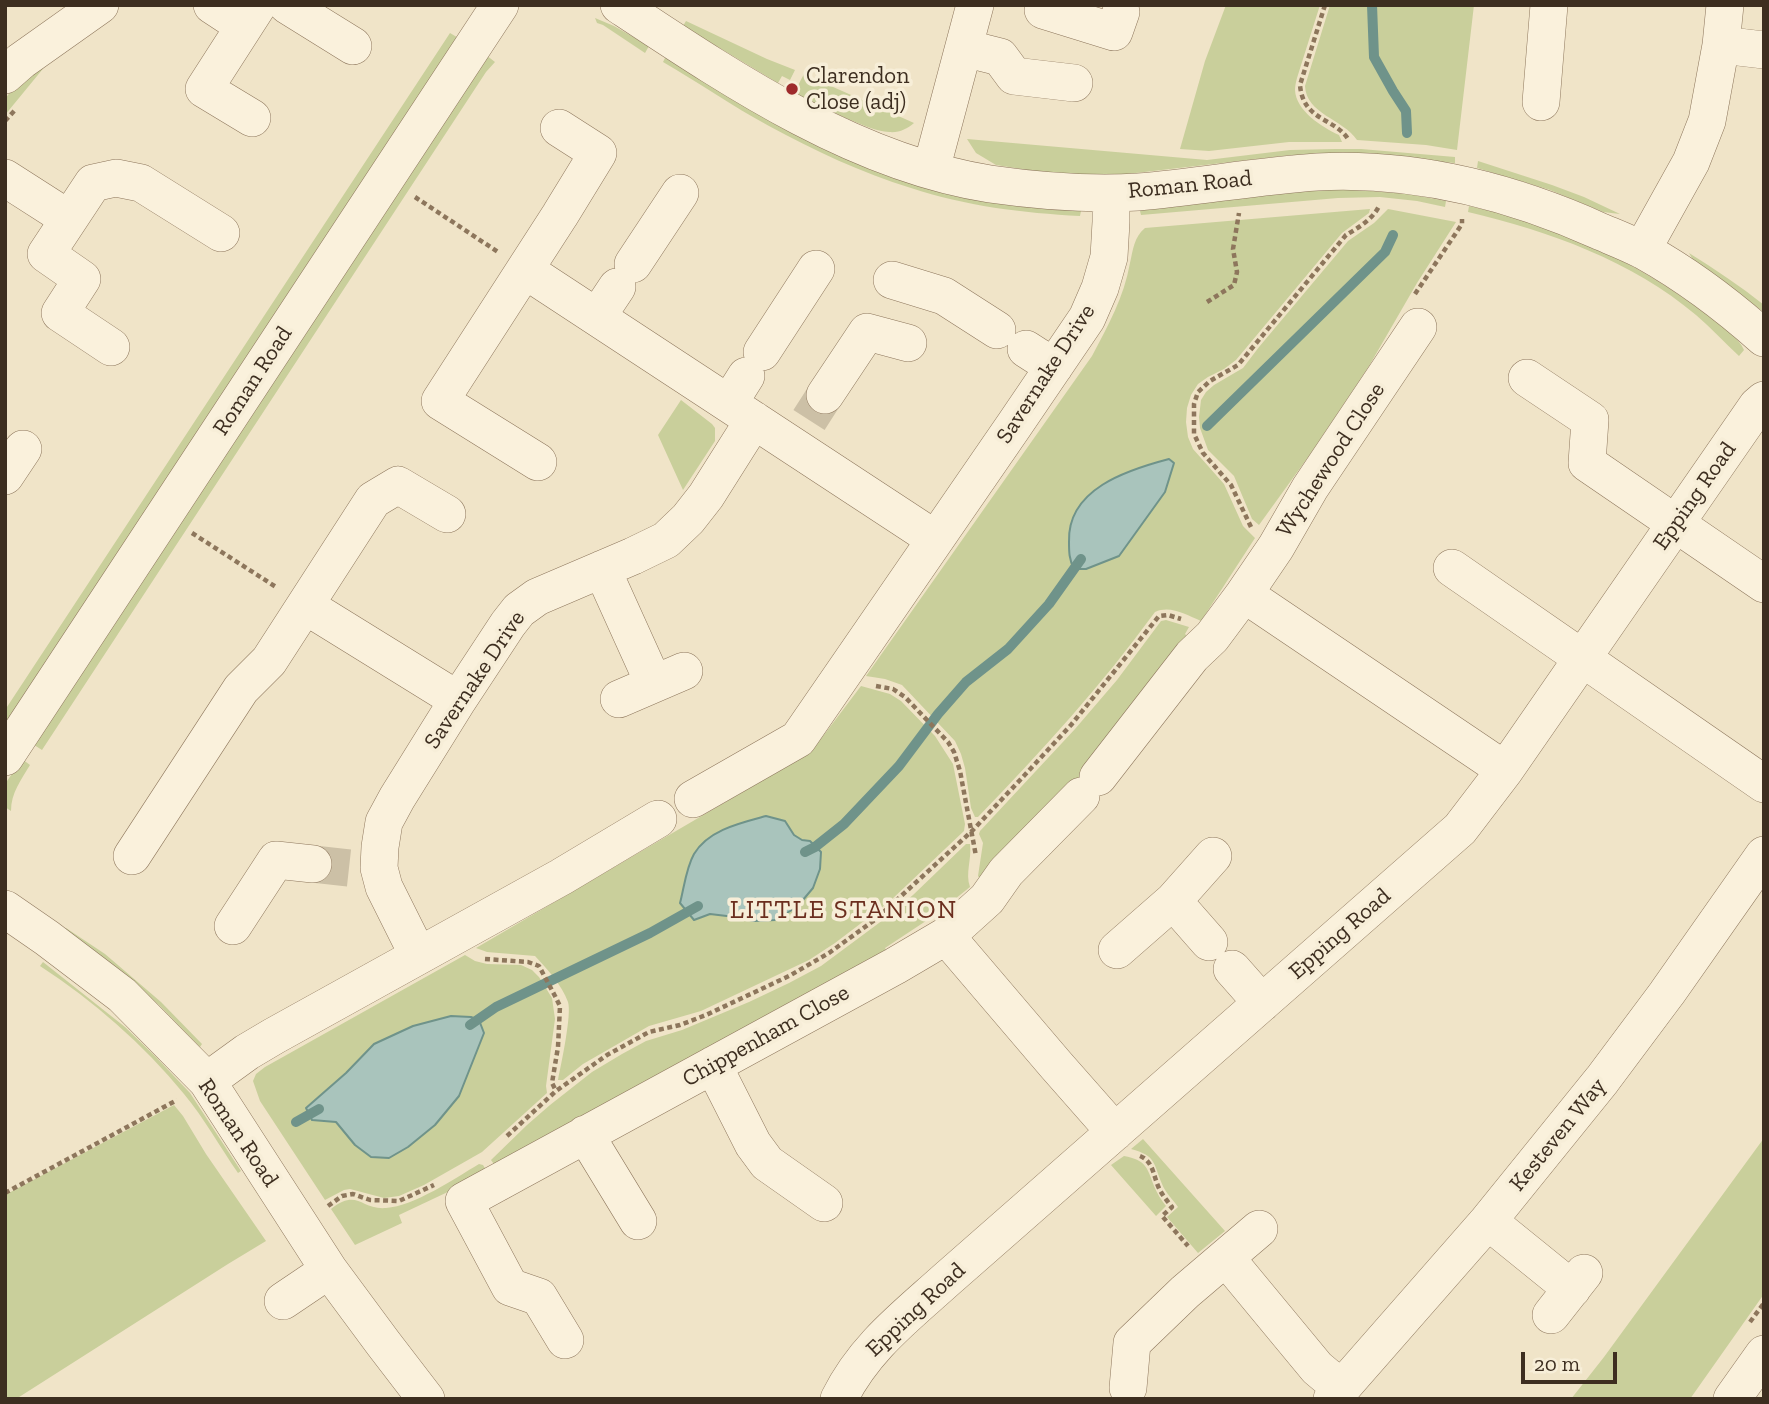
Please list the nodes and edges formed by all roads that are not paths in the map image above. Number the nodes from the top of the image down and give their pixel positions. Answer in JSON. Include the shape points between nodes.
{"nodes":[{"id":1,"x":100,"y":5,"type":"edge"},
{"id":2,"x":212,"y":5,"type":"edge"},
{"id":3,"x":287,"y":5,"type":"edge"},
{"id":4,"x":500,"y":5,"type":"edge"},
{"id":5,"x":619,"y":5,"type":"edge"},
{"id":6,"x":1549,"y":5,"type":"edge"},
{"id":7,"x":1725,"y":5,"type":"edge"},
{"id":8,"x":969,"y":7,"type":"edge"},
{"id":9,"x":1043,"y":10,"type":"dead end"},
{"id":10,"x":1121,"y":12,"type":"dead end"},
{"id":11,"x":251,"y":16,"type":"edge"},
{"id":12,"x":1721,"y":45,"type":"junction"},
{"id":13,"x":353,"y":46,"type":"dead end"},
{"id":14,"x":964,"y":48,"type":"junction"},
{"id":15,"x":1764,"y":50,"type":"edge"},
{"id":16,"x":10,"y":58,"type":"edge"},
{"id":17,"x":1074,"y":83,"type":"dead end"},
{"id":18,"x":1541,"y":102,"type":"dead end"},
{"id":19,"x":252,"y":118,"type":"dead end"},
{"id":20,"x":559,"y":128,"type":"dead end"},
{"id":21,"x":931,"y":170,"type":"junction"},
{"id":22,"x":5,"y":178,"type":"edge"},
{"id":23,"x":680,"y":193,"type":"dead end"},
{"id":24,"x":1111,"y":193,"type":"junction"},
{"id":25,"x":69,"y":219,"type":"junction"},
{"id":26,"x":221,"y":233,"type":"dead end"},
{"id":27,"x":1642,"y":250,"type":"junction"},
{"id":28,"x":816,"y":269,"type":"dead end"},
{"id":29,"x":525,"y":270,"type":"junction"},
{"id":30,"x":891,"y":280,"type":"dead end"},
{"id":31,"x":616,"y":289,"type":"junction"},
{"id":32,"x":1418,"y":327,"type":"dead end"},
{"id":33,"x":1764,"y":338,"type":"edge"},
{"id":34,"x":908,"y":343,"type":"dead end"},
{"id":35,"x":111,"y":347,"type":"dead end"},
{"id":36,"x":1026,"y":349,"type":"junction"},
{"id":37,"x":1527,"y":378,"type":"dead end"},
{"id":38,"x":748,"y":388,"type":"junction"},
{"id":39,"x":1764,"y":400,"type":"edge"},
{"id":40,"x":809,"y":420,"type":"junction"},
{"id":41,"x":538,"y":462,"type":"dead end"},
{"id":42,"x":447,"y":514,"type":"dead end"},
{"id":43,"x":1676,"y":523,"type":"junction"},
{"id":44,"x":935,"y":539,"type":"junction"},
{"id":45,"x":1452,"y":568,"type":"dead end"},
{"id":46,"x":602,"y":569,"type":"junction"},
{"id":47,"x":1764,"y":584,"type":"edge"},
{"id":48,"x":1244,"y":593,"type":"junction"},
{"id":49,"x":306,"y":606,"type":"junction"},
{"id":50,"x":1583,"y":657,"type":"junction"},
{"id":51,"x":619,"y":699,"type":"dead end"},
{"id":52,"x":458,"y":700,"type":"junction"},
{"id":53,"x":5,"y":757,"type":"edge"},
{"id":54,"x":1505,"y":771,"type":"junction"},
{"id":55,"x":1764,"y":784,"type":"edge"},
{"id":56,"x":1089,"y":787,"type":"joint"},
{"id":57,"x":693,"y":799,"type":"dead end"},
{"id":58,"x":658,"y":819,"type":"dead end"},
{"id":59,"x":1764,"y":855,"type":"edge"},
{"id":60,"x":132,"y":856,"type":"dead end"},
{"id":61,"x":1213,"y":856,"type":"dead end"},
{"id":62,"x":313,"y":864,"type":"tunnel mouth"},
{"id":63,"x":1173,"y":901,"type":"junction"},
{"id":64,"x":5,"y":909,"type":"edge"},
{"id":65,"x":233,"y":926,"type":"dead end"},
{"id":66,"x":946,"y":936,"type":"junction"},
{"id":67,"x":1209,"y":942,"type":"dead end"},
{"id":68,"x":1117,"y":950,"type":"dead end"},
{"id":69,"x":418,"y":955,"type":"junction"},
{"id":70,"x":1232,"y":969,"type":"dead end"},
{"id":71,"x":1262,"y":1003,"type":"junction"},
{"id":72,"x":713,"y":1065,"type":"junction"},
{"id":73,"x":193,"y":1090,"type":"junction"},
{"id":74,"x":585,"y":1134,"type":"junction"},
{"id":75,"x":1125,"y":1143,"type":"junction"},
{"id":76,"x":824,"y":1203,"type":"dead end"},
{"id":77,"x":638,"y":1221,"type":"dead end"},
{"id":78,"x":1488,"y":1221,"type":"junction"},
{"id":79,"x":1259,"y":1229,"type":"dead end"},
{"id":80,"x":1208,"y":1254,"type":"junction"},
{"id":81,"x":329,"y":1270,"type":"junction"},
{"id":82,"x":1569,"y":1293,"type":"dead end"},
{"id":83,"x":283,"y":1301,"type":"dead end"},
{"id":84,"x":565,"y":1340,"type":"dead end"},
{"id":85,"x":1764,"y":1354,"type":"edge"},
{"id":86,"x":1128,"y":1388,"type":"dead end"},
{"id":87,"x":1348,"y":1392,"type":"edge"},
{"id":88,"x":426,"y":1399,"type":"edge"},
{"id":89,"x":839,"y":1399,"type":"edge"},
{"id":90,"x":1732,"y":1399,"type":"edge"}],
"edges":[{"from":1,"to":16,"type":"street"},
{"from":2,"to":11,"type":"street"},
{"from":3,"to":13,"type":"street"},
{"from":4,"to":53,"type":"street","name":"Roman Road"},
{"from":5,"to":21,"type":"street","name":"Roman Road","via":[[799,116],[884,155]]},
{"from":6,"to":18,"type":"street"},
{"from":7,"to":12,"type":"street"},
{"from":8,"to":14,"type":"street"},
{"from":9,"to":10,"type":"street","via":[[1114,32]]},
{"from":11,"to":19,"type":"street","via":[[204,89]]},
{"from":12,"to":15,"type":"street"},
{"from":12,"to":27,"type":"street","via":[[1707,121]]},
{"from":14,"to":17,"type":"street","via":[[1000,57],[1014,76]]},
{"from":14,"to":21,"type":"street"},
{"from":20,"to":29,"type":"street","via":[[598,153]]},
{"from":21,"to":24,"type":"street","name":"Roman Road","via":[[1039,190]]},
{"from":22,"to":25,"type":"street"},
{"from":23,"to":31,"type":"street"},
{"from":24,"to":27,"type":"street","name":"Roman Road","via":[[1314,173],[1378,172],[1486,190],[1573,219]]},
{"from":24,"to":36,"type":"street","name":"Savernake Drive","via":[[1109,257],[1087,318]]},
{"from":25,"to":26,"type":"street","via":[[93,183],[116,178],[141,183]]},
{"from":25,"to":35,"type":"street","via":[[46,254],[82,279],[60,313]]},
{"from":27,"to":33,"type":"street","name":"Roman Road","via":[[1683,275]]},
{"from":28,"to":38,"type":"street","name":"Savernake Drive"},
{"from":29,"to":31,"type":"street"},
{"from":29,"to":41,"type":"street","via":[[440,401]]},
{"from":30,"to":36,"type":"street","via":[[944,296]]},
{"from":31,"to":38,"type":"street"},
{"from":32,"to":48,"type":"street","name":"Wychewood Close"},
{"from":34,"to":40,"type":"street","via":[[867,332]]},
{"from":36,"to":44,"type":"street","name":"Savernake Drive"},
{"from":37,"to":43,"type":"street","via":[[1590,420],[1587,463]]},
{"from":38,"to":40,"type":"street"},
{"from":38,"to":46,"type":"street","name":"Savernake Drive","via":[[706,496],[688,519],[666,540]]},
{"from":39,"to":43,"type":"street","name":"Epping Road"},
{"from":40,"to":44,"type":"street"},
{"from":42,"to":49,"type":"street","via":[[398,485],[373,500]]},
{"from":43,"to":47,"type":"street"},
{"from":43,"to":50,"type":"street","name":"Epping Road"},
{"from":44,"to":57,"type":"street","name":"Savernake Drive","via":[[798,739]]},
{"from":45,"to":50,"type":"street"},
{"from":46,"to":51,"type":"street","via":[[669,678]]},
{"from":46,"to":52,"type":"street","name":"Savernake Drive","via":[[537,597],[519,610]]},
{"from":48,"to":54,"type":"street"},
{"from":48,"to":56,"type":"street","name":"Wychewood Close"},
{"from":49,"to":52,"type":"street"},
{"from":49,"to":60,"type":"street","via":[[269,661],[241,689]]},
{"from":50,"to":54,"type":"street","name":"Epping Road"},
{"from":50,"to":55,"type":"street"},
{"from":52,"to":69,"type":"street","name":"Savernake Drive","via":[[397,798],[384,822],[380,847],[364,868],[384,887]]},
{"from":54,"to":71,"type":"street","name":"Epping Road","via":[[1460,829]]},
{"from":56,"to":66,"type":"street","name":"Chippenham Close","via":[[1006,872],[987,899]]},
{"from":58,"to":69,"type":"street"},
{"from":59,"to":78,"type":"street","name":"Kesteven Way","via":[[1602,1080]]},
{"from":61,"to":63,"type":"street"},
{"from":62,"to":65,"type":"street","via":[[276,860]]},
{"from":63,"to":67,"type":"street"},
{"from":63,"to":68,"type":"street"},
{"from":64,"to":73,"type":"street","name":"Roman Road","via":[[122,995]]},
{"from":66,"to":72,"type":"street","name":"Chippenham Close"},
{"from":66,"to":75,"type":"street"},
{"from":69,"to":73,"type":"street","via":[[247,1052]]},
{"from":70,"to":71,"type":"street"},
{"from":71,"to":75,"type":"street","name":"Epping Road"},
{"from":72,"to":74,"type":"street","name":"Chippenham Close"},
{"from":72,"to":76,"type":"street","via":[[752,1144],[767,1163]]},
{"from":73,"to":81,"type":"street","name":"Roman Road"},
{"from":74,"to":77,"type":"street"},
{"from":74,"to":84,"type":"street","name":"Chippenham Close","via":[[464,1201],[510,1287],[539,1297]]},
{"from":75,"to":89,"type":"street","name":"Epping Road","via":[[946,1280],[873,1347]]},
{"from":78,"to":82,"type":"street"},
{"from":78,"to":87,"type":"street","name":"Kesteven Way"},
{"from":79,"to":80,"type":"street"},
{"from":80,"to":86,"type":"street","via":[[1185,1292],[1132,1343]]},
{"from":80,"to":87,"type":"street","via":[[1317,1367]]},
{"from":81,"to":83,"type":"street"},
{"from":81,"to":88,"type":"street","name":"Roman Road"},
{"from":85,"to":90,"type":"street"}]}
